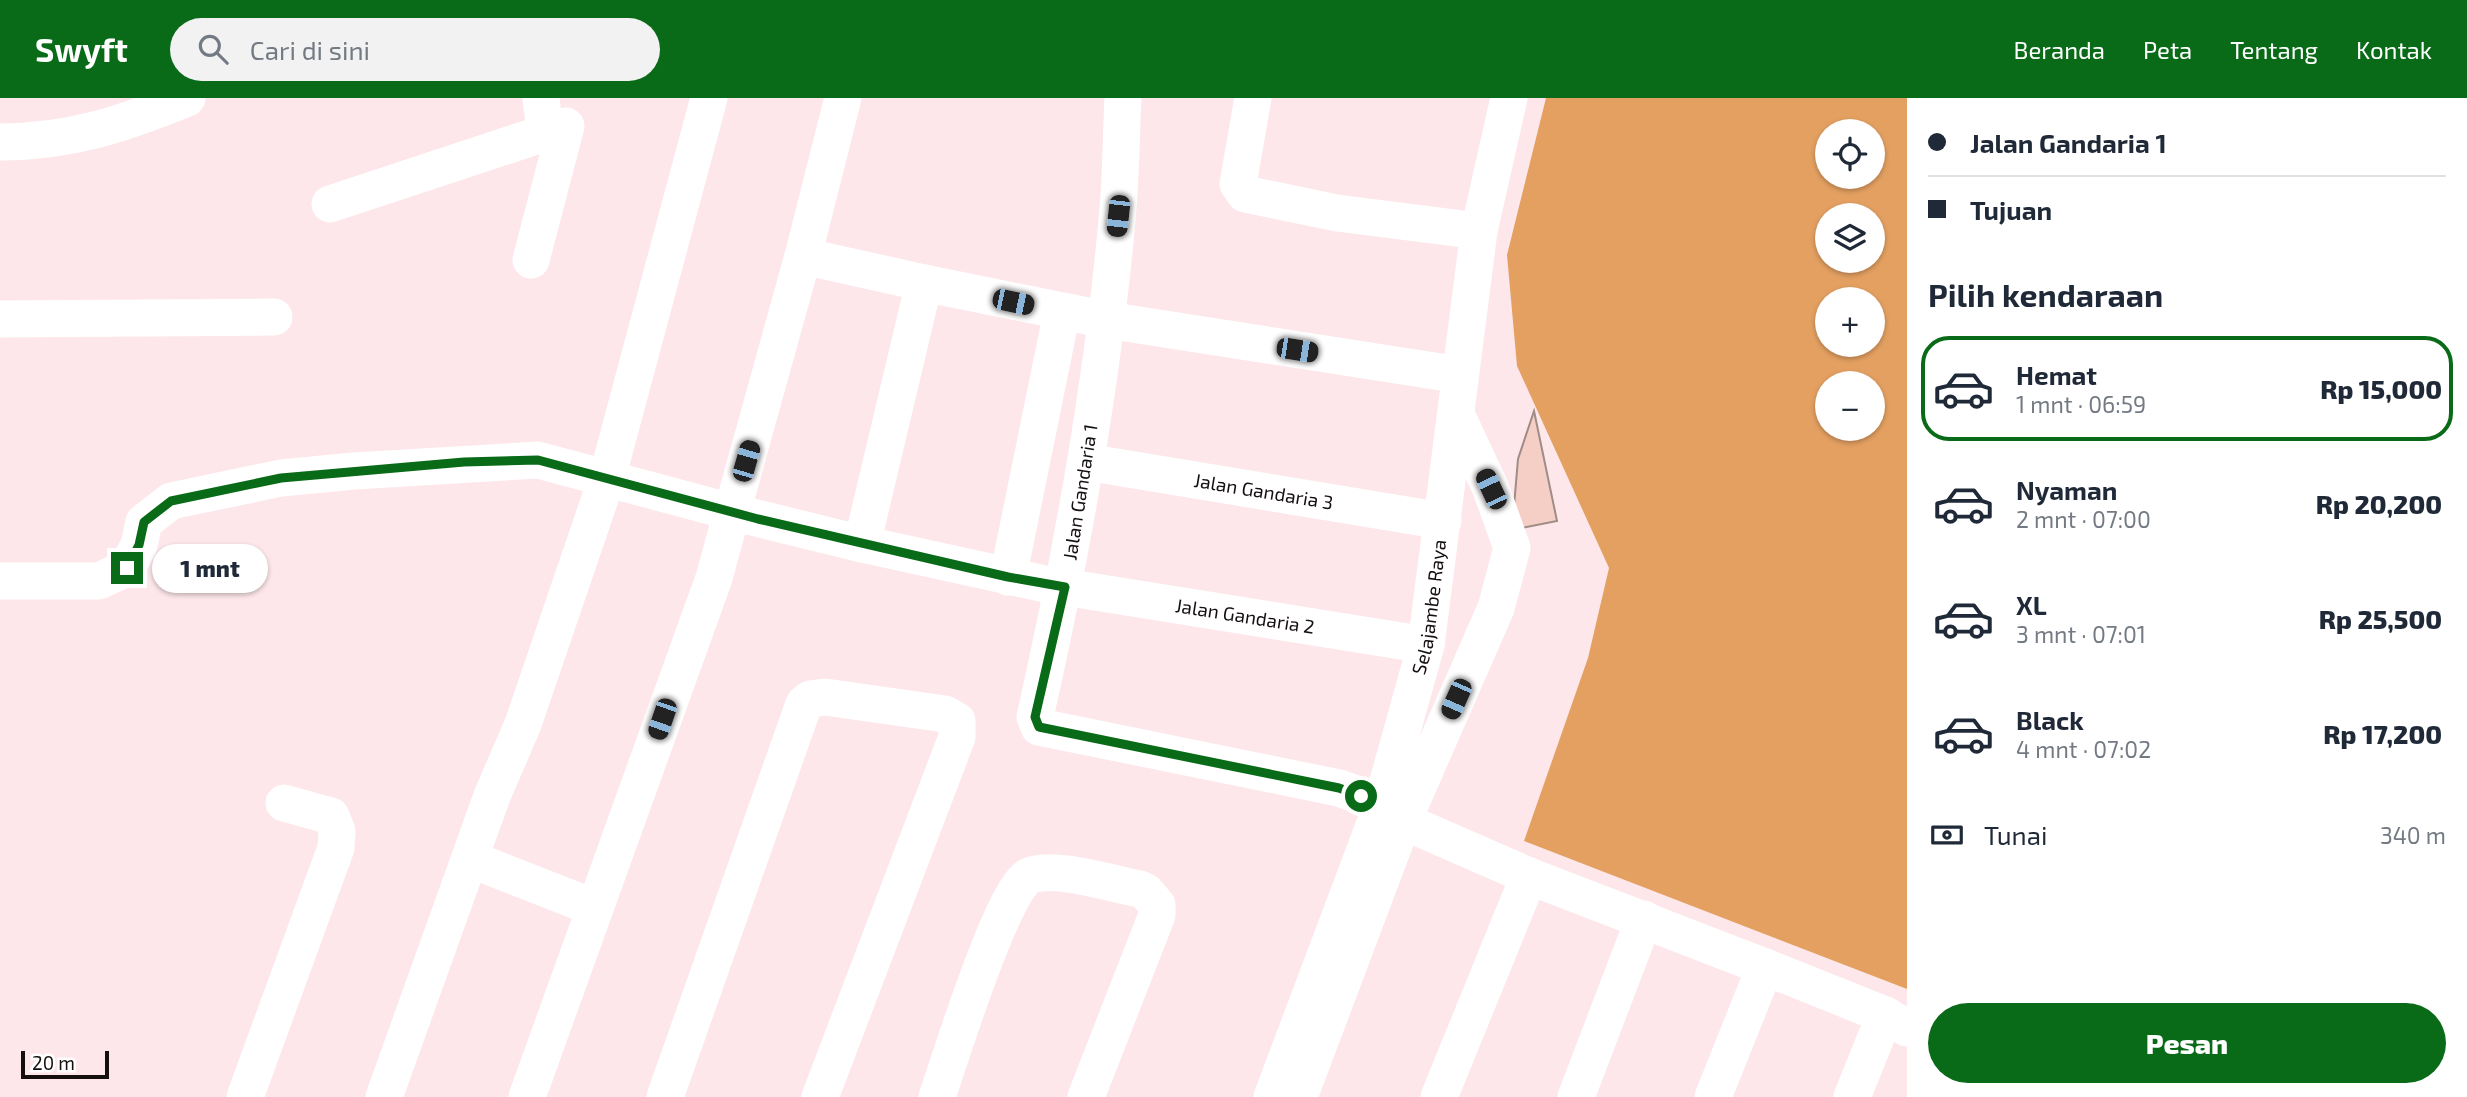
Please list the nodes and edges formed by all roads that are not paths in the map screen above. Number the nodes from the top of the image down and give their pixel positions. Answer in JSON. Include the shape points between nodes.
{"nodes":[{"id":1,"x":187,"y":98,"type":"edge"},
{"id":2,"x":709,"y":98,"type":"edge"},
{"id":3,"x":844,"y":98,"type":"edge"},
{"id":4,"x":1123,"y":98,"type":"edge"},
{"id":5,"x":1253,"y":98,"type":"edge"},
{"id":6,"x":1509,"y":98,"type":"edge"},
{"id":7,"x":117,"y":112,"type":"edge"},
{"id":8,"x":556,"y":114,"type":"edge"},
{"id":9,"x":0,"y":142,"type":"edge"},
{"id":10,"x":330,"y":204,"type":"dead end"},
{"id":11,"x":1479,"y":230,"type":"junction"},
{"id":12,"x":803,"y":256,"type":"junction"},
{"id":13,"x":531,"y":260,"type":"dead end"},
{"id":14,"x":924,"y":282,"type":"junction"},
{"id":15,"x":1062,"y":312,"type":"junction"},
{"id":16,"x":274,"y":317,"type":"dead end"},
{"id":17,"x":0,"y":319,"type":"edge"},
{"id":18,"x":1107,"y":320,"type":"junction"},
{"id":19,"x":1460,"y":375,"type":"junction"},
{"id":20,"x":1455,"y":414,"type":"junction"},
{"id":21,"x":1086,"y":462,"type":"junction"},
{"id":22,"x":607,"y":478,"type":"junction"},
{"id":23,"x":732,"y":512,"type":"junction"},
{"id":24,"x":1443,"y":521,"type":"junction"},
{"id":25,"x":862,"y":544,"type":"junction"},
{"id":26,"x":0,"y":581,"type":"edge"},
{"id":27,"x":1036,"y":582,"type":"junction"},
{"id":28,"x":1426,"y":645,"type":"junction"},
{"id":29,"x":284,"y":803,"type":"dead end"},
{"id":30,"x":1391,"y":816,"type":"junction"},
{"id":31,"x":470,"y":859,"type":"junction"},
{"id":32,"x":1529,"y":876,"type":"junction"},
{"id":33,"x":595,"y":908,"type":"junction"},
{"id":34,"x":1644,"y":919,"type":"junction"},
{"id":35,"x":1765,"y":967,"type":"junction"},
{"id":36,"x":1896,"y":1021,"type":"edge"},
{"id":37,"x":245,"y":1097,"type":"edge"},
{"id":38,"x":384,"y":1097,"type":"edge"},
{"id":39,"x":527,"y":1097,"type":"edge"},
{"id":40,"x":665,"y":1097,"type":"edge"},
{"id":41,"x":820,"y":1097,"type":"edge"},
{"id":42,"x":937,"y":1097,"type":"edge"},
{"id":43,"x":1086,"y":1097,"type":"edge"},
{"id":44,"x":1272,"y":1097,"type":"edge"},
{"id":45,"x":1299,"y":1097,"type":"edge"},
{"id":46,"x":1439,"y":1097,"type":"edge"},
{"id":47,"x":1576,"y":1097,"type":"edge"},
{"id":48,"x":1713,"y":1097,"type":"edge"},
{"id":49,"x":1852,"y":1097,"type":"edge"}],
"edges":[{"from":1,"to":7,"type":"street"},
{"from":2,"to":22,"type":"street"},
{"from":3,"to":12,"type":"street"},
{"from":4,"to":18,"type":"street","name":"Jalan Gandaria 1"},
{"from":5,"to":11,"type":"street","via":[[1238,184],[1245,194],[1337,213]]},
{"from":6,"to":11,"type":"street","name":"Selajambe Raya"},
{"from":7,"to":9,"type":"street","via":[[45,142]]},
{"from":8,"to":10,"type":"street"},
{"from":8,"to":13,"type":"street"},
{"from":11,"to":19,"type":"street","name":"Selajambe Raya"},
{"from":12,"to":14,"type":"street"},
{"from":12,"to":23,"type":"street"},
{"from":14,"to":15,"type":"street"},
{"from":14,"to":25,"type":"street"},
{"from":15,"to":18,"type":"street"},
{"from":15,"to":27,"type":"street"},
{"from":16,"to":17,"type":"street"},
{"from":18,"to":19,"type":"street"},
{"from":18,"to":21,"type":"street","name":"Jalan Gandaria 1"},
{"from":19,"to":20,"type":"street","name":"Selajambe Raya"},
{"from":20,"to":24,"type":"street","name":"Selajambe Raya"},
{"from":20,"to":30,"type":"street","via":[[1491,489],[1512,548],[1496,608]]},
{"from":21,"to":24,"type":"street","name":"Jalan Gandaria 3"},
{"from":21,"to":27,"type":"street","name":"Jalan Gandaria 1"},
{"from":22,"to":23,"type":"street","name":"Jalan Gandaria 2"},
{"from":22,"to":26,"type":"street","name":"Jalan Gandaria 2","via":[[538,460],[281,478],[171,501],[144,522],[127,568],[99,581]]},
{"from":22,"to":31,"type":"street","via":[[546,659]]},
{"from":23,"to":25,"type":"street","name":"Jalan Gandaria 2"},
{"from":23,"to":33,"type":"street","via":[[713,578]]},
{"from":24,"to":28,"type":"street","name":"Selajambe Raya"},
{"from":25,"to":27,"type":"street","name":"Jalan Gandaria 2"},
{"from":27,"to":28,"type":"street","name":"Jalan Gandaria 2"},
{"from":27,"to":30,"type":"street","name":"Jalan Gandaria 1","via":[[1035,717],[1039,727],[1339,788]]},
{"from":28,"to":30,"type":"street","name":"Selajambe Raya"},
{"from":29,"to":37,"type":"street","via":[[331,816],[337,831],[336,848]]},
{"from":30,"to":32,"type":"street"},
{"from":30,"to":44,"type":"street","name":"Selajambe Raya"},
{"from":30,"to":45,"type":"street"},
{"from":31,"to":33,"type":"street"},
{"from":31,"to":38,"type":"street"},
{"from":32,"to":34,"type":"street"},
{"from":32,"to":46,"type":"street"},
{"from":33,"to":39,"type":"street"},
{"from":34,"to":35,"type":"street"},
{"from":34,"to":47,"type":"street"},
{"from":35,"to":36,"type":"street"},
{"from":35,"to":48,"type":"street"},
{"from":36,"to":49,"type":"street"},
{"from":40,"to":41,"type":"street","via":[[804,704],[825,697],[945,713],[957,721],[957,737]]},
{"from":42,"to":43,"type":"street","via":[[995,936],[1020,884],[1026,877],[1045,872],[1140,889],[1157,905]]}]}
